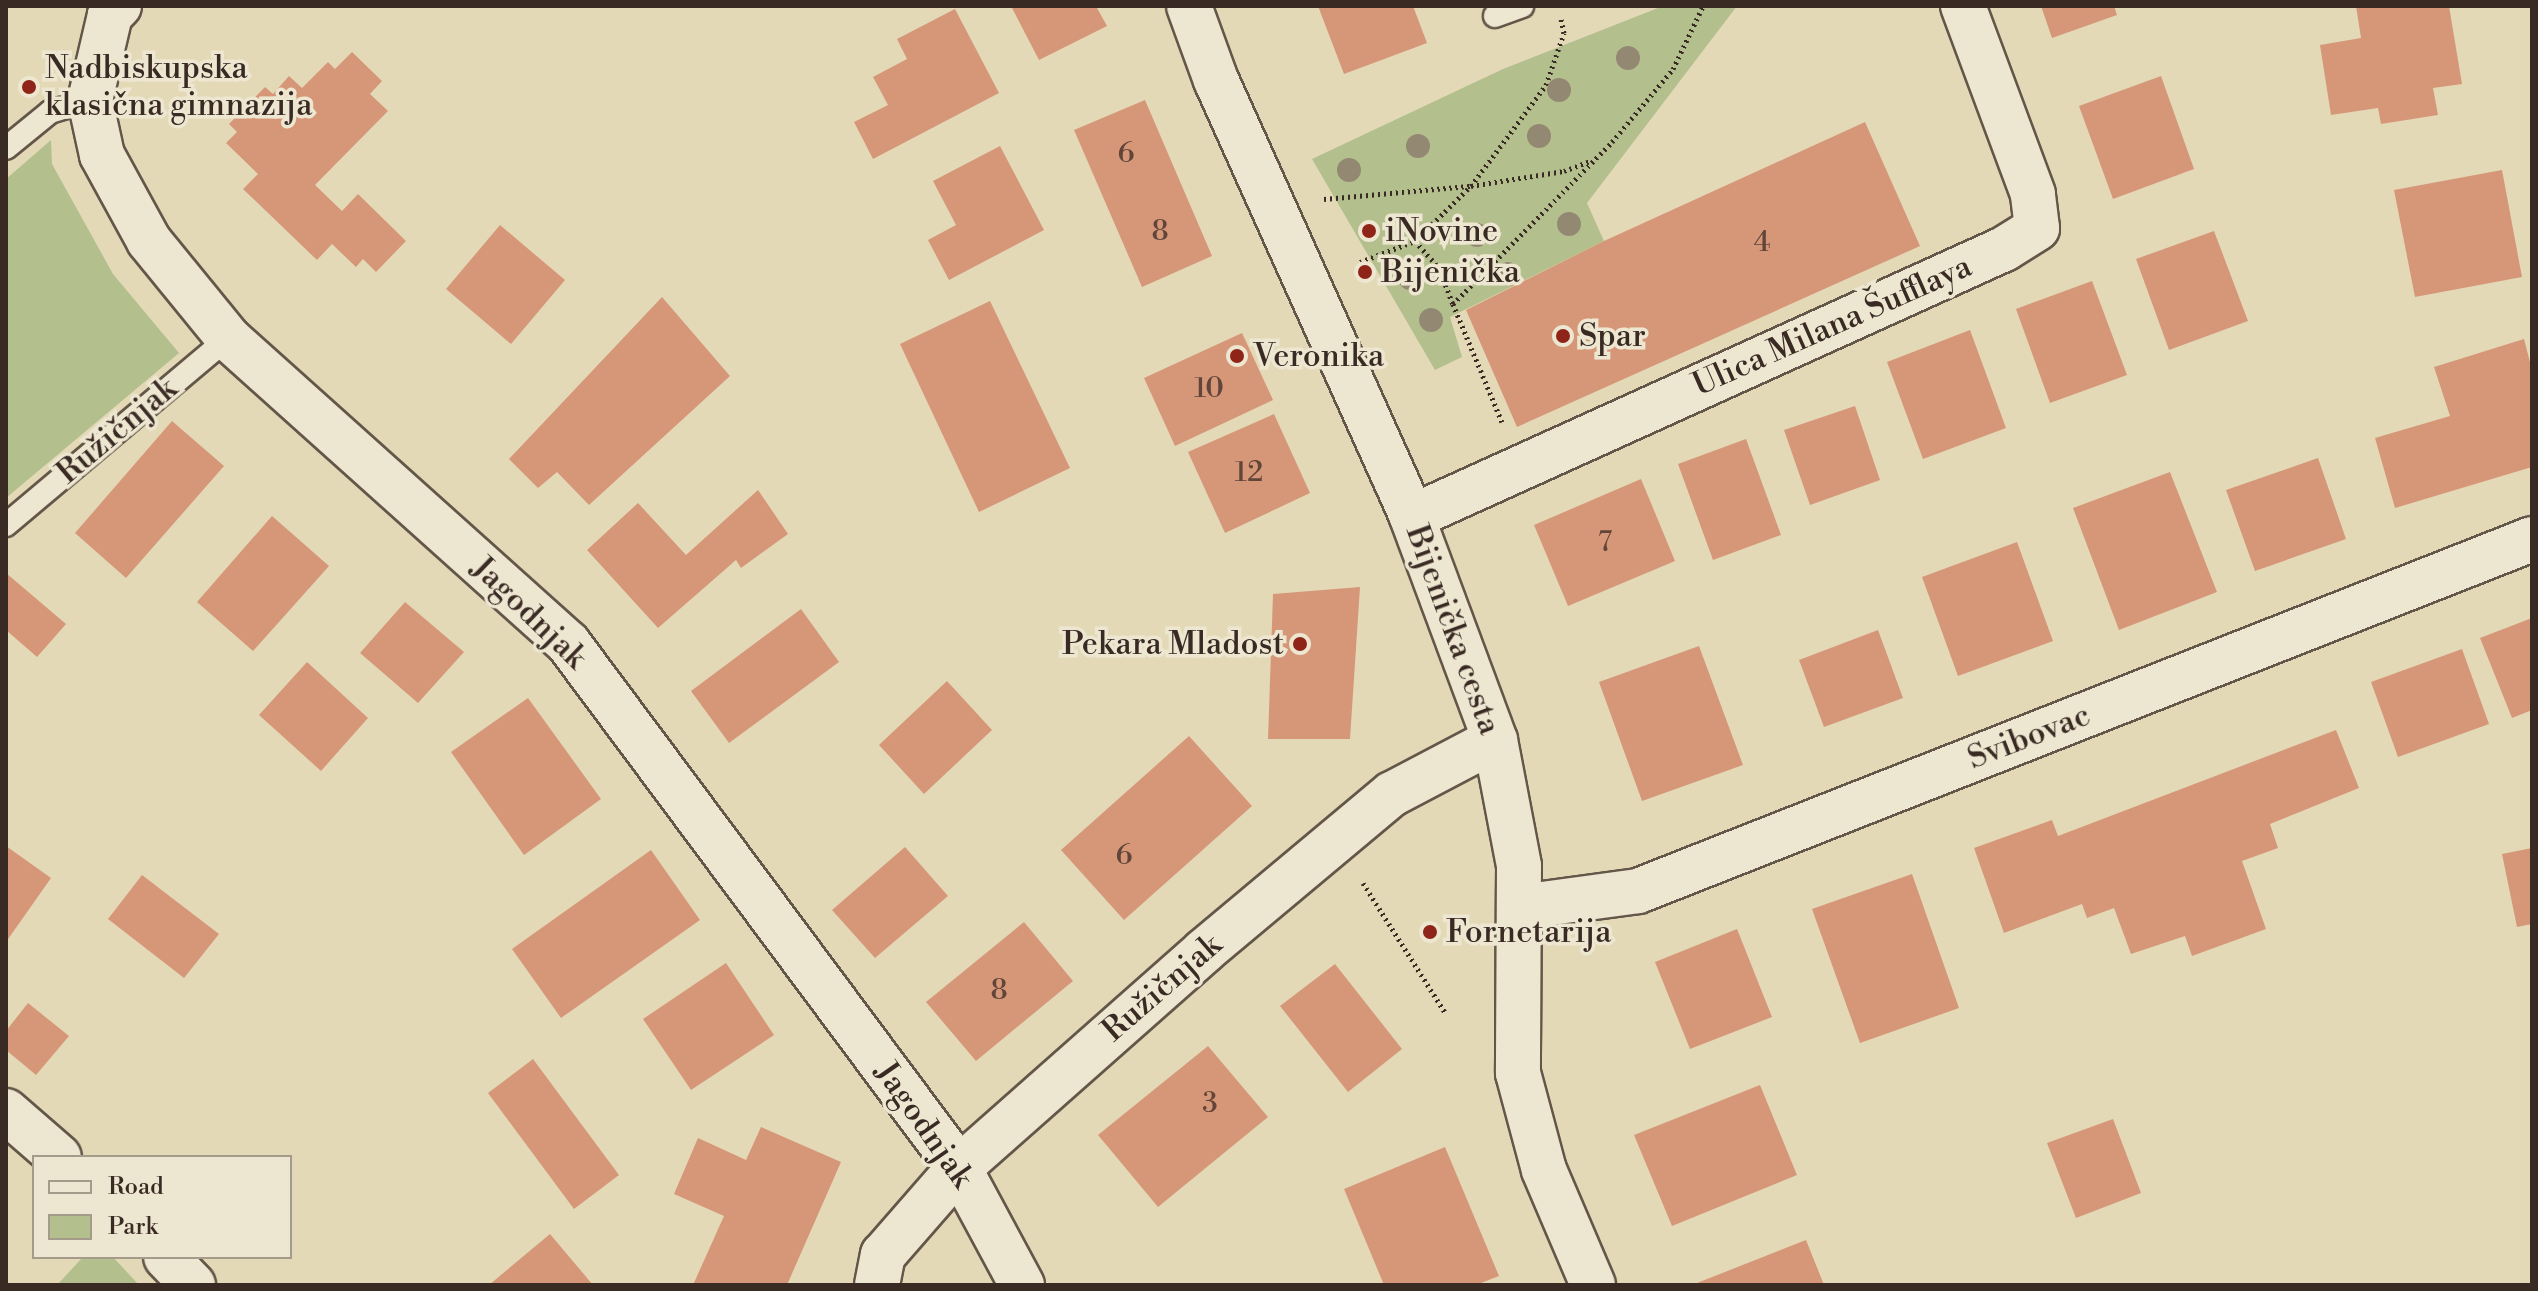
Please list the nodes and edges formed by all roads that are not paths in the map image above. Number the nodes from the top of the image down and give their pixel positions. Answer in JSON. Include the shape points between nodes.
{"nodes":[{"id":1,"x":119,"y":6,"type":"edge"},
{"id":2,"x":1189,"y":6,"type":"edge"},
{"id":3,"x":1522,"y":6,"type":"edge"},
{"id":4,"x":1963,"y":6,"type":"edge"},
{"id":5,"x":1495,"y":16,"type":"dead end"},
{"id":6,"x":90,"y":100,"type":"junction"},
{"id":7,"x":6,"y":148,"type":"edge"},
{"id":8,"x":228,"y":338,"type":"junction"},
{"id":9,"x":1412,"y":517,"type":"junction"},
{"id":10,"x":6,"y":525,"type":"edge"},
{"id":11,"x":2532,"y":539,"type":"edge"},
{"id":12,"x":1495,"y":740,"type":"junction"},
{"id":13,"x":1520,"y":907,"type":"junction"},
{"id":14,"x":6,"y":1111,"type":"edge"},
{"id":15,"x":57,"y":1155,"type":"edge"},
{"id":16,"x":959,"y":1168,"type":"junction"},
{"id":17,"x":168,"y":1259,"type":"edge"},
{"id":18,"x":193,"y":1285,"type":"edge"},
{"id":19,"x":877,"y":1285,"type":"edge"},
{"id":20,"x":1022,"y":1285,"type":"edge"},
{"id":21,"x":1593,"y":1285,"type":"edge"}],
"edges":[{"from":1,"to":6,"type":"street","name":"Jagodnjak","via":[[110,15]]},
{"from":2,"to":9,"type":"street","name":"Bijenička cesta","via":[[1216,80]]},
{"from":3,"to":5,"type":"lane"},
{"from":4,"to":9,"type":"street","name":"Ulica Milana Šufflaya","via":[[2033,194],[2037,228],[2004,249]]},
{"from":6,"to":7,"type":"lane","via":[[50,112]]},
{"from":6,"to":8,"type":"street","name":"Jagodnjak","via":[[102,155],[149,241]]},
{"from":8,"to":10,"type":"lane","name":"Ružičnjak"},
{"from":8,"to":16,"type":"street","name":"Jagodnjak","via":[[568,643]]},
{"from":9,"to":12,"type":"street","name":"Bijenička cesta"},
{"from":11,"to":13,"type":"street","name":"Svibovac","via":[[1638,891]]},
{"from":12,"to":13,"type":"street","name":"Bijenička cesta","via":[[1512,813]]},
{"from":12,"to":16,"type":"street","name":"Ružičnjak","via":[[1428,772],[1357,822]]},
{"from":13,"to":21,"type":"street","name":"Bijenička cesta","via":[[1516,1006],[1523,1103],[1544,1170]]},
{"from":14,"to":15,"type":"street"},
{"from":16,"to":19,"type":"street","name":"Ružičnjak","via":[[883,1255]]},
{"from":16,"to":20,"type":"street","name":"Jagodnjak"},
{"from":17,"to":18,"type":"street"}]}
